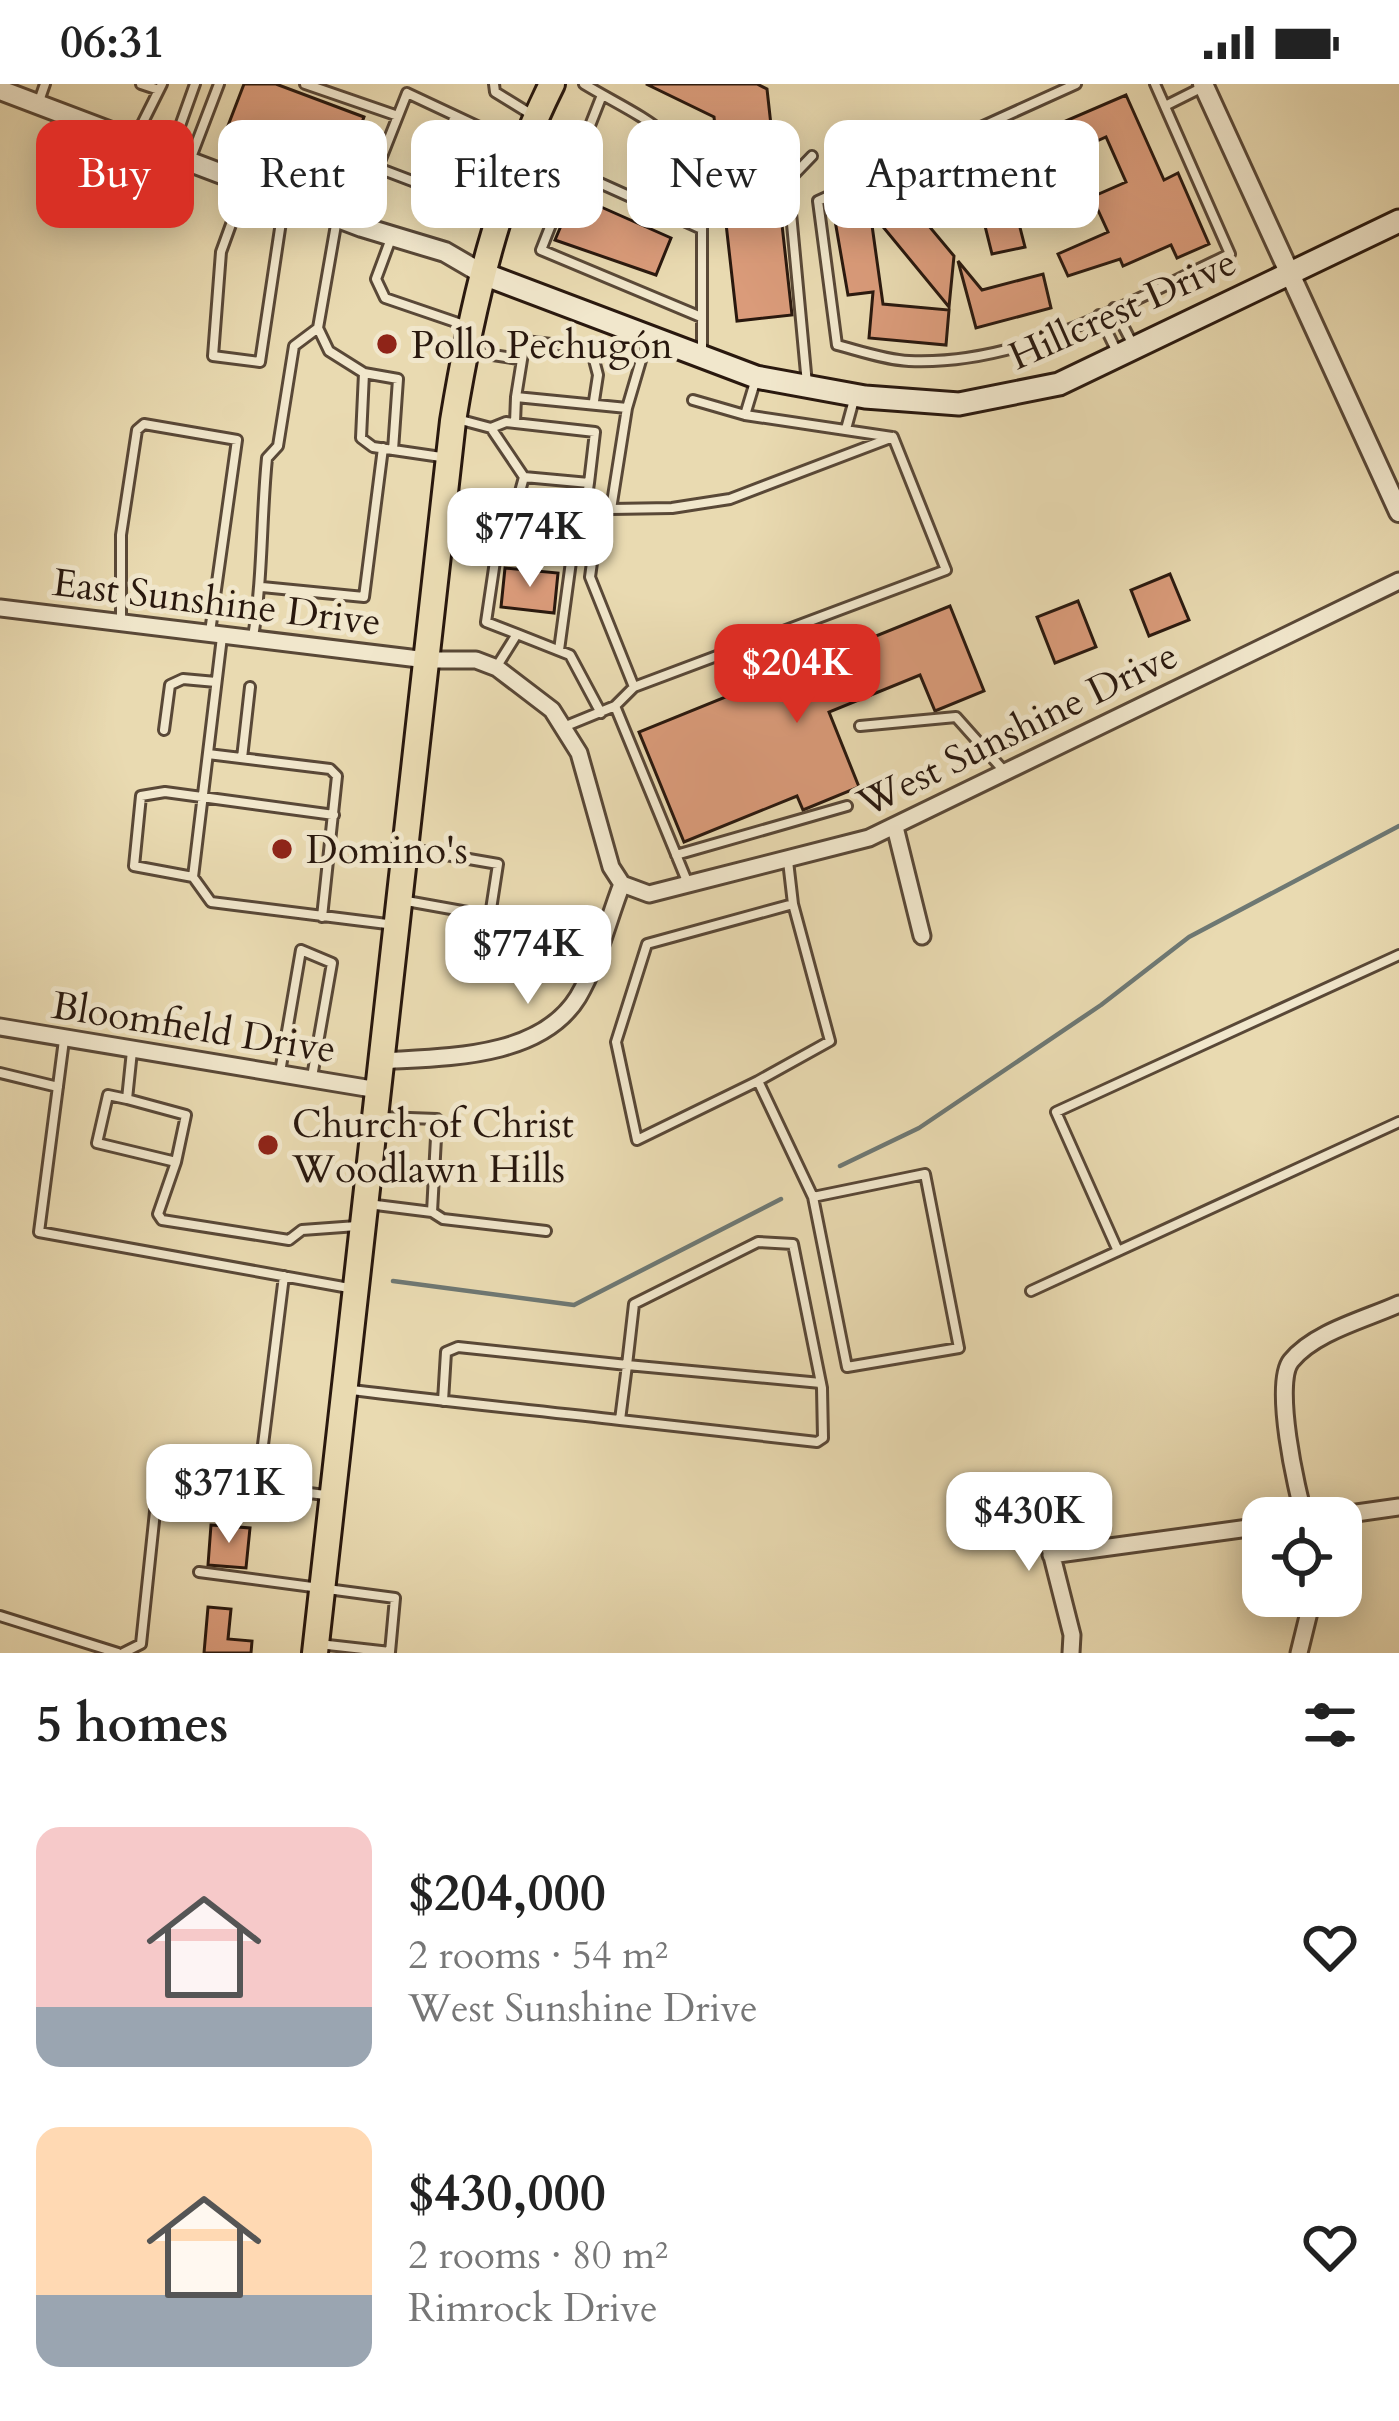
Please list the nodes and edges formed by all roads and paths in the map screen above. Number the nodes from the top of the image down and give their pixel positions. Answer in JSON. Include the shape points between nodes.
{"nodes":[{"id":1,"x":45,"y":84,"type":"edge"},
{"id":2,"x":141,"y":84,"type":"edge"},
{"id":3,"x":196,"y":84,"type":"edge"},
{"id":4,"x":219,"y":84,"type":"edge"},
{"id":5,"x":305,"y":84,"type":"edge"},
{"id":6,"x":480,"y":84,"type":"edge"},
{"id":7,"x":552,"y":84,"type":"edge"},
{"id":8,"x":584,"y":84,"type":"edge"},
{"id":9,"x":1076,"y":84,"type":"edge"},
{"id":10,"x":1155,"y":84,"type":"edge"},
{"id":11,"x":1204,"y":85,"type":"edge"},
{"id":12,"x":160,"y":87,"type":"edge"},
{"id":13,"x":495,"y":88,"type":"edge"},
{"id":14,"x":0,"y":90,"type":"edge"},
{"id":15,"x":602,"y":95,"type":"junction"},
{"id":16,"x":38,"y":104,"type":"junction"},
{"id":17,"x":1165,"y":106,"type":"junction"},
{"id":18,"x":398,"y":116,"type":"junction"},
{"id":19,"x":455,"y":116,"type":"junction"},
{"id":20,"x":536,"y":117,"type":"junction"},
{"id":21,"x":82,"y":120,"type":"edge"},
{"id":22,"x":144,"y":120,"type":"edge"},
{"id":23,"x":182,"y":120,"type":"edge"},
{"id":24,"x":464,"y":120,"type":"edge"},
{"id":25,"x":535,"y":120,"type":"edge"},
{"id":26,"x":592,"y":120,"type":"edge"},
{"id":27,"x":387,"y":145,"type":"edge"},
{"id":28,"x":194,"y":150,"type":"edge"},
{"id":29,"x":812,"y":156,"type":"dead end"},
{"id":30,"x":387,"y":172,"type":"edge"},
{"id":31,"x":603,"y":184,"type":"edge"},
{"id":32,"x":1399,"y":221,"type":"edge"},
{"id":33,"x":230,"y":228,"type":"edge"},
{"id":34,"x":280,"y":228,"type":"edge"},
{"id":35,"x":336,"y":228,"type":"edge"},
{"id":36,"x":365,"y":228,"type":"edge"},
{"id":37,"x":368,"y":228,"type":"edge"},
{"id":38,"x":496,"y":228,"type":"edge"},
{"id":39,"x":551,"y":228,"type":"edge"},
{"id":40,"x":702,"y":229,"type":"junction"},
{"id":41,"x":389,"y":244,"type":"junction"},
{"id":42,"x":452,"y":260,"type":"junction"},
{"id":43,"x":1291,"y":272,"type":"junction"},
{"id":44,"x":481,"y":273,"type":"junction"},
{"id":45,"x":1114,"y":308,"type":"junction"},
{"id":46,"x":1100,"y":315,"type":"junction"},
{"id":47,"x":701,"y":317,"type":"junction"},
{"id":48,"x":318,"y":328,"type":"junction"},
{"id":49,"x":467,"y":339,"type":"junction"},
{"id":50,"x":647,"y":340,"type":"junction"},
{"id":51,"x":1127,"y":353,"type":"junction"},
{"id":52,"x":702,"y":357,"type":"junction"},
{"id":53,"x":519,"y":358,"type":"junction"},
{"id":54,"x":364,"y":373,"type":"junction"},
{"id":55,"x":757,"y":377,"type":"junction"},
{"id":56,"x":807,"y":386,"type":"junction"},
{"id":57,"x":855,"y":395,"type":"junction"},
{"id":58,"x":516,"y":398,"type":"junction"},
{"id":59,"x":693,"y":400,"type":"dead end"},
{"id":60,"x":594,"y":401,"type":"junction"},
{"id":61,"x":627,"y":408,"type":"junction"},
{"id":62,"x":745,"y":415,"type":"junction"},
{"id":63,"x":454,"y":418,"type":"junction"},
{"id":64,"x":515,"y":423,"type":"junction"},
{"id":65,"x":490,"y":428,"type":"junction"},
{"id":66,"x":846,"y":429,"type":"junction"},
{"id":67,"x":893,"y":437,"type":"junction"},
{"id":68,"x":388,"y":449,"type":"junction"},
{"id":69,"x":449,"y":458,"type":"junction"},
{"id":70,"x":524,"y":477,"type":"junction"},
{"id":71,"x":589,"y":483,"type":"junction"},
{"id":72,"x":445,"y":495,"type":"junction"},
{"id":73,"x":516,"y":506,"type":"junction"},
{"id":74,"x":611,"y":509,"type":"junction"},
{"id":75,"x":1399,"y":512,"type":"edge"},
{"id":76,"x":584,"y":516,"type":"junction"},
{"id":77,"x":598,"y":519,"type":"junction"},
{"id":78,"x":440,"y":531,"type":"junction"},
{"id":79,"x":498,"y":541,"type":"junction"},
{"id":80,"x":1399,"y":581,"type":"edge"},
{"id":81,"x":262,"y":587,"type":"junction"},
{"id":82,"x":0,"y":608,"type":"edge"},
{"id":83,"x":121,"y":622,"type":"junction"},
{"id":84,"x":216,"y":633,"type":"junction"},
{"id":85,"x":517,"y":634,"type":"junction"},
{"id":86,"x":253,"y":637,"type":"junction"},
{"id":87,"x":559,"y":650,"type":"junction"},
{"id":88,"x":427,"y":660,"type":"junction"},
{"id":89,"x":496,"y":668,"type":"junction"},
{"id":90,"x":216,"y":682,"type":"junction"},
{"id":91,"x":250,"y":687,"type":"dead end"},
{"id":92,"x":634,"y":687,"type":"junction"},
{"id":93,"x":615,"y":706,"type":"junction"},
{"id":94,"x":601,"y":712,"type":"junction"},
{"id":95,"x":566,"y":726,"type":"junction"},
{"id":96,"x":860,"y":726,"type":"dead end"},
{"id":97,"x":164,"y":730,"type":"dead end"},
{"id":98,"x":208,"y":754,"type":"junction"},
{"id":99,"x":242,"y":758,"type":"junction"},
{"id":100,"x":1006,"y":773,"type":"junction"},
{"id":101,"x":203,"y":798,"type":"junction"},
{"id":102,"x":847,"y":806,"type":"dead end"},
{"id":103,"x":334,"y":815,"type":"junction"},
{"id":104,"x":895,"y":827,"type":"junction"},
{"id":105,"x":405,"y":848,"type":"junction"},
{"id":106,"x":676,"y":855,"type":"junction"},
{"id":107,"x":788,"y":860,"type":"junction"},
{"id":108,"x":193,"y":877,"type":"junction"},
{"id":109,"x":622,"y":884,"type":"junction"},
{"id":110,"x":690,"y":887,"type":"junction"},
{"id":111,"x":794,"y":904,"type":"junction"},
{"id":112,"x":398,"y":912,"type":"junction"},
{"id":113,"x":322,"y":917,"type":"junction"},
{"id":114,"x":922,"y":936,"type":"dead end"},
{"id":115,"x":1399,"y":955,"type":"edge"},
{"id":116,"x":0,"y":1028,"type":"edge"},
{"id":117,"x":64,"y":1040,"type":"junction"},
{"id":118,"x":132,"y":1051,"type":"junction"},
{"id":119,"x":381,"y":1061,"type":"junction"},
{"id":120,"x":280,"y":1072,"type":"junction"},
{"id":121,"x":0,"y":1073,"type":"edge"},
{"id":122,"x":312,"y":1078,"type":"junction"},
{"id":123,"x":758,"y":1081,"type":"junction"},
{"id":124,"x":58,"y":1087,"type":"junction"},
{"id":125,"x":127,"y":1100,"type":"junction"},
{"id":126,"x":376,"y":1103,"type":"junction"},
{"id":127,"x":1399,"y":1122,"type":"edge"},
{"id":128,"x":176,"y":1162,"type":"junction"},
{"id":129,"x":813,"y":1197,"type":"junction"},
{"id":130,"x":432,"y":1212,"type":"junction"},
{"id":131,"x":364,"y":1215,"type":"junction"},
{"id":132,"x":546,"y":1231,"type":"dead end"},
{"id":133,"x":1118,"y":1251,"type":"junction"},
{"id":134,"x":284,"y":1276,"type":"junction"},
{"id":135,"x":356,"y":1289,"type":"junction"},
{"id":136,"x":1031,"y":1291,"type":"dead end"},
{"id":137,"x":1399,"y":1304,"type":"edge"},
{"id":138,"x":627,"y":1365,"type":"junction"},
{"id":139,"x":821,"y":1383,"type":"junction"},
{"id":140,"x":344,"y":1389,"type":"junction"},
{"id":141,"x":443,"y":1401,"type":"junction"},
{"id":142,"x":620,"y":1420,"type":"junction"},
{"id":143,"x":258,"y":1484,"type":"junction"},
{"id":144,"x":1036,"y":1493,"type":"dead end"},
{"id":145,"x":332,"y":1496,"type":"junction"},
{"id":146,"x":1300,"y":1497,"type":"edge"},
{"id":147,"x":1399,"y":1507,"type":"edge"},
{"id":148,"x":1362,"y":1512,"type":"edge"},
{"id":149,"x":1242,"y":1529,"type":"edge"},
{"id":150,"x":1051,"y":1555,"type":"junction"},
{"id":151,"x":200,"y":1572,"type":"dead end"},
{"id":152,"x":322,"y":1587,"type":"junction"},
{"id":153,"x":0,"y":1616,"type":"edge"},
{"id":154,"x":1308,"y":1617,"type":"edge"},
{"id":155,"x":315,"y":1648,"type":"edge"},
{"id":156,"x":390,"y":1652,"type":"edge"},
{"id":157,"x":120,"y":1653,"type":"edge"},
{"id":158,"x":1072,"y":1653,"type":"edge"},
{"id":159,"x":1299,"y":1653,"type":"edge"}],
"edges":[{"from":1,"to":16,"type":"lane"},
{"from":2,"to":12,"type":"lane"},
{"from":3,"to":23,"type":"lane"},
{"from":4,"to":28,"type":"lane"},
{"from":5,"to":18,"type":"lane"},
{"from":6,"to":13,"type":"lane"},
{"from":7,"to":20,"type":"main road"},
{"from":8,"to":15,"type":"lane"},
{"from":9,"to":46,"type":"lane","via":[[818,201],[837,345],[905,361],[958,360],[1020,347]]},
{"from":10,"to":17,"type":"lane"},
{"from":11,"to":17,"type":"lane"},
{"from":11,"to":43,"type":"street"},
{"from":12,"to":22,"type":"lane"},
{"from":13,"to":20,"type":"lane"},
{"from":14,"to":16,"type":"street","name":"Hillcrest Drive"},
{"from":15,"to":26,"type":"lane"},
{"from":15,"to":40,"type":"lane","via":[[678,141],[702,191]]},
{"from":16,"to":21,"type":"street","name":"Hillcrest Drive"},
{"from":17,"to":45,"type":"lane","via":[[1230,254]]},
{"from":18,"to":19,"type":"lane","via":[[407,93]]},
{"from":18,"to":27,"type":"lane"},
{"from":19,"to":24,"type":"lane"},
{"from":19,"to":30,"type":"lane","via":[[428,188]]},
{"from":20,"to":25,"type":"main road"},
{"from":29,"to":56,"type":"lane","via":[[788,181]]},
{"from":31,"to":40,"type":"lane"},
{"from":32,"to":43,"type":"main road","name":"Hillcrest Drive"},
{"from":33,"to":34,"type":"lane","via":[[213,356],[260,362]]},
{"from":35,"to":48,"type":"lane"},
{"from":36,"to":41,"type":"street","name":"Hillcrest Drive"},
{"from":37,"to":42,"type":"street","name":"Hillcrest Drive"},
{"from":38,"to":44,"type":"main road"},
{"from":39,"to":47,"type":"lane","via":[[542,250]]},
{"from":40,"to":47,"type":"lane"},
{"from":41,"to":42,"type":"street","name":"Hillcrest Drive","via":[[443,264]]},
{"from":41,"to":49,"type":"lane","via":[[376,279],[385,298]]},
{"from":42,"to":44,"type":"street","name":"Hillcrest Drive"},
{"from":43,"to":51,"type":"main road","name":"Hillcrest Drive"},
{"from":43,"to":75,"type":"street"},
{"from":44,"to":49,"type":"main road"},
{"from":44,"to":50,"type":"main road","name":"Hillcrest Drive"},
{"from":45,"to":46,"type":"lane"},
{"from":45,"to":51,"type":"lane"},
{"from":46,"to":51,"type":"lane"},
{"from":47,"to":52,"type":"lane"},
{"from":48,"to":54,"type":"lane","via":[[329,351]]},
{"from":48,"to":81,"type":"lane","via":[[294,346],[278,446],[268,458]]},
{"from":49,"to":53,"type":"lane"},
{"from":49,"to":63,"type":"main road"},
{"from":50,"to":52,"type":"main road","name":"Hillcrest Drive"},
{"from":50,"to":61,"type":"lane"},
{"from":51,"to":57,"type":"main road","name":"Hillcrest Drive","via":[[1003,399],[959,404]]},
{"from":52,"to":55,"type":"main road","name":"Hillcrest Drive"},
{"from":53,"to":58,"type":"lane"},
{"from":53,"to":60,"type":"lane","via":[[525,340],[593,356]]},
{"from":54,"to":68,"type":"lane","via":[[361,438]]},
{"from":54,"to":68,"type":"lane","via":[[398,379]]},
{"from":55,"to":56,"type":"main road","name":"Hillcrest Drive"},
{"from":55,"to":62,"type":"lane"},
{"from":56,"to":57,"type":"main road","name":"Hillcrest Drive"},
{"from":57,"to":66,"type":"lane"},
{"from":58,"to":60,"type":"lane"},
{"from":58,"to":64,"type":"lane"},
{"from":59,"to":62,"type":"lane"},
{"from":60,"to":61,"type":"lane"},
{"from":61,"to":74,"type":"lane"},
{"from":62,"to":66,"type":"lane"},
{"from":63,"to":65,"type":"lane"},
{"from":63,"to":69,"type":"main road"},
{"from":64,"to":65,"type":"lane"},
{"from":64,"to":71,"type":"lane","via":[[596,432]]},
{"from":65,"to":70,"type":"lane"},
{"from":66,"to":67,"type":"lane"},
{"from":67,"to":74,"type":"lane","via":[[730,499]]},
{"from":67,"to":92,"type":"lane","via":[[946,570]]},
{"from":68,"to":69,"type":"lane"},
{"from":68,"to":81,"type":"lane","via":[[364,597]]},
{"from":69,"to":72,"type":"main road"},
{"from":70,"to":71,"type":"lane"},
{"from":70,"to":73,"type":"lane"},
{"from":71,"to":76,"type":"lane"},
{"from":72,"to":73,"type":"lane"},
{"from":72,"to":78,"type":"main road"},
{"from":73,"to":76,"type":"lane"},
{"from":74,"to":77,"type":"lane"},
{"from":76,"to":77,"type":"lane"},
{"from":77,"to":92,"type":"lane","via":[[590,577]]},
{"from":78,"to":79,"type":"lane"},
{"from":78,"to":88,"type":"main road"},
{"from":79,"to":85,"type":"lane","via":[[486,622]]},
{"from":79,"to":87,"type":"lane","via":[[573,547]]},
{"from":80,"to":100,"type":"street","name":"West Sunshine Drive"},
{"from":81,"to":86,"type":"lane"},
{"from":82,"to":83,"type":"street","name":"East Sunshine Drive"},
{"from":83,"to":84,"type":"street","name":"East Sunshine Drive"},
{"from":83,"to":84,"type":"lane","via":[[121,535],[144,424],[237,440]]},
{"from":84,"to":86,"type":"street","name":"East Sunshine Drive"},
{"from":84,"to":90,"type":"lane"},
{"from":85,"to":87,"type":"lane"},
{"from":85,"to":89,"type":"lane"},
{"from":86,"to":88,"type":"street","name":"East Sunshine Drive"},
{"from":87,"to":94,"type":"lane","via":[[570,655]]},
{"from":88,"to":89,"type":"street"},
{"from":88,"to":105,"type":"main road"},
{"from":89,"to":95,"type":"street"},
{"from":90,"to":97,"type":"lane","via":[[170,685]]},
{"from":90,"to":98,"type":"lane"},
{"from":91,"to":99,"type":"lane"},
{"from":92,"to":93,"type":"lane"},
{"from":93,"to":94,"type":"lane"},
{"from":93,"to":106,"type":"lane"},
{"from":94,"to":95,"type":"lane"},
{"from":95,"to":109,"type":"street","via":[[602,846]]},
{"from":96,"to":100,"type":"lane","via":[[956,717]]},
{"from":98,"to":99,"type":"lane"},
{"from":98,"to":101,"type":"lane"},
{"from":99,"to":103,"type":"lane","via":[[329,769],[339,783]]},
{"from":100,"to":104,"type":"street","name":"West Sunshine Drive"},
{"from":101,"to":103,"type":"lane"},
{"from":101,"to":108,"type":"lane"},
{"from":101,"to":108,"type":"lane","via":[[151,792],[138,801],[134,866]]},
{"from":102,"to":106,"type":"lane"},
{"from":103,"to":113,"type":"lane"},
{"from":104,"to":107,"type":"street","name":"West Sunshine Drive"},
{"from":104,"to":114,"type":"street"},
{"from":105,"to":112,"type":"main road"},
{"from":105,"to":112,"type":"lane","via":[[498,864],[490,916]]},
{"from":106,"to":110,"type":"lane"},
{"from":107,"to":110,"type":"street","name":"West Sunshine Drive"},
{"from":107,"to":111,"type":"lane"},
{"from":108,"to":113,"type":"lane","via":[[211,902]]},
{"from":109,"to":110,"type":"street","name":"West Sunshine Drive","via":[[649,894]]},
{"from":109,"to":119,"type":"street","name":"Bloomfield Drive","via":[[578,996],[552,1024],[484,1052]]},
{"from":111,"to":123,"type":"lane","via":[[830,1041]]},
{"from":111,"to":123,"type":"lane","via":[[647,944],[616,1042],[637,1140]]},
{"from":112,"to":113,"type":"lane"},
{"from":112,"to":119,"type":"main road"},
{"from":115,"to":133,"type":"lane","via":[[1056,1112]]},
{"from":116,"to":117,"type":"street","name":"Bloomfield Drive"},
{"from":117,"to":118,"type":"street","name":"Bloomfield Drive"},
{"from":117,"to":124,"type":"lane"},
{"from":118,"to":120,"type":"street","name":"Bloomfield Drive"},
{"from":118,"to":125,"type":"lane"},
{"from":119,"to":126,"type":"main road"},
{"from":120,"to":122,"type":"street","name":"Bloomfield Drive"},
{"from":120,"to":122,"type":"lane","via":[[301,950],[332,963]]},
{"from":121,"to":124,"type":"lane"},
{"from":122,"to":126,"type":"street","name":"Bloomfield Drive"},
{"from":123,"to":129,"type":"lane"},
{"from":124,"to":134,"type":"lane","via":[[39,1232]]},
{"from":125,"to":128,"type":"lane","via":[[186,1115]]},
{"from":125,"to":128,"type":"lane","via":[[102,1101],[97,1143]]},
{"from":126,"to":130,"type":"lane","via":[[437,1119]]},
{"from":126,"to":131,"type":"main road"},
{"from":127,"to":133,"type":"lane"},
{"from":128,"to":131,"type":"lane","via":[[162,1220],[290,1240]]},
{"from":129,"to":129,"type":"lane","via":[[847,1366],[959,1348],[925,1174]]},
{"from":130,"to":131,"type":"lane"},
{"from":130,"to":132,"type":"lane","via":[[443,1220]]},
{"from":131,"to":135,"type":"main road"},
{"from":133,"to":136,"type":"lane"},
{"from":134,"to":135,"type":"lane"},
{"from":134,"to":143,"type":"lane"},
{"from":135,"to":140,"type":"main road"},
{"from":137,"to":146,"type":"street","via":[[1288,1362],[1283,1392]]},
{"from":138,"to":139,"type":"lane"},
{"from":138,"to":139,"type":"lane","via":[[634,1304],[758,1242],[793,1244]]},
{"from":138,"to":141,"type":"lane","via":[[458,1347],[446,1352]]},
{"from":138,"to":142,"type":"lane"},
{"from":139,"to":142,"type":"lane","via":[[817,1442]]},
{"from":140,"to":141,"type":"lane"},
{"from":140,"to":145,"type":"main road"},
{"from":141,"to":142,"type":"lane"},
{"from":143,"to":145,"type":"lane"},
{"from":143,"to":157,"type":"lane","via":[[159,1474],[141,1644]]},
{"from":144,"to":150,"type":"street"},
{"from":145,"to":152,"type":"main road"},
{"from":147,"to":148,"type":"street"},
{"from":149,"to":150,"type":"street"},
{"from":150,"to":158,"type":"street"},
{"from":151,"to":152,"type":"lane"},
{"from":152,"to":155,"type":"main road"},
{"from":152,"to":156,"type":"lane","via":[[395,1598]]},
{"from":153,"to":157,"type":"lane"},
{"from":154,"to":159,"type":"street"},
{"from":155,"to":156,"type":"lane"}]}
